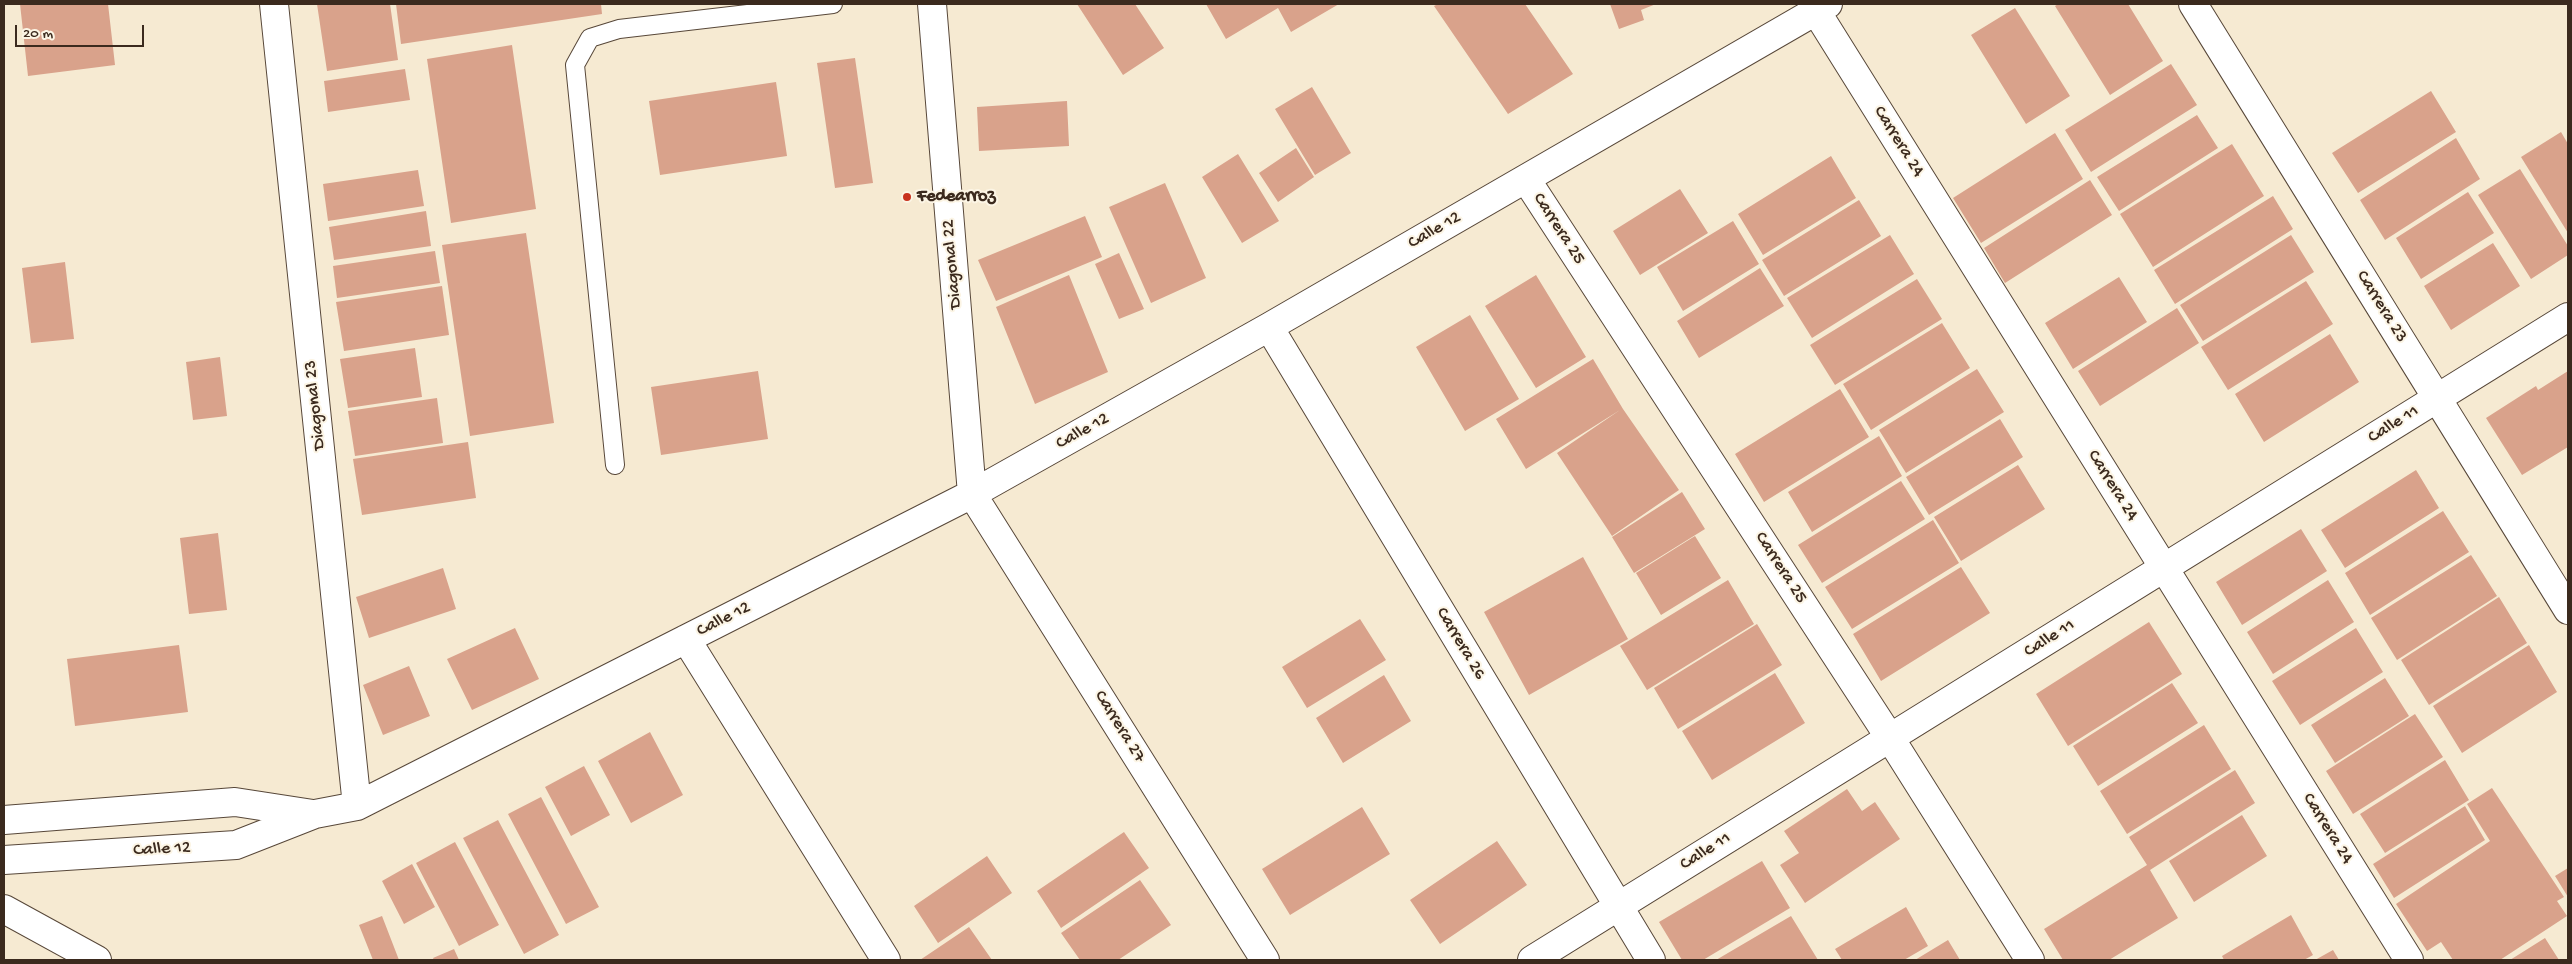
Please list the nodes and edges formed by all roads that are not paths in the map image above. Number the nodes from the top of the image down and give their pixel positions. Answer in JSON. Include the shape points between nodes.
{"nodes":[{"id":1,"x":274,"y":4,"type":"edge"},
{"id":2,"x":833,"y":4,"type":"edge"},
{"id":3,"x":932,"y":4,"type":"edge"},
{"id":4,"x":2193,"y":4,"type":"edge"},
{"id":5,"x":1822,"y":7,"type":"edge"},
{"id":6,"x":1526,"y":179,"type":"junction"},
{"id":7,"x":2568,"y":317,"type":"edge"},
{"id":8,"x":1270,"y":327,"type":"junction"},
{"id":9,"x":2437,"y":398,"type":"junction"},
{"id":10,"x":615,"y":465,"type":"dead end"},
{"id":11,"x":972,"y":494,"type":"junction"},
{"id":12,"x":2164,"y":568,"type":"junction"},
{"id":13,"x":2568,"y":610,"type":"edge"},
{"id":14,"x":686,"y":639,"type":"junction"},
{"id":15,"x":1890,"y":738,"type":"junction"},
{"id":16,"x":358,"y":806,"type":"junction"},
{"id":17,"x":315,"y":814,"type":"junction"},
{"id":18,"x":4,"y":820,"type":"edge"},
{"id":19,"x":4,"y":860,"type":"edge"},
{"id":20,"x":1618,"y":907,"type":"junction"},
{"id":21,"x":4,"y":909,"type":"edge"},
{"id":22,"x":98,"y":960,"type":"edge"},
{"id":23,"x":886,"y":960,"type":"edge"},
{"id":24,"x":1265,"y":960,"type":"edge"},
{"id":25,"x":1532,"y":960,"type":"edge"},
{"id":26,"x":1651,"y":960,"type":"edge"},
{"id":27,"x":2030,"y":960,"type":"edge"},
{"id":28,"x":2409,"y":960,"type":"edge"}],
"edges":[{"from":1,"to":16,"type":"street","name":"Diagonal 23"},
{"from":2,"to":10,"type":"lane","via":[[619,29],[590,38],[575,65]]},
{"from":3,"to":11,"type":"street","name":"Diagonal 22"},
{"from":4,"to":9,"type":"street","name":"Carrera 23"},
{"from":5,"to":6,"type":"street","name":"Calle 12"},
{"from":5,"to":12,"type":"street","name":"Carrera 24"},
{"from":6,"to":8,"type":"street","name":"Calle 12"},
{"from":6,"to":15,"type":"street","name":"Carrera 25"},
{"from":7,"to":9,"type":"street","name":"Calle 11"},
{"from":8,"to":11,"type":"street","name":"Calle 12"},
{"from":8,"to":20,"type":"street","name":"Carrera 26"},
{"from":9,"to":12,"type":"street","name":"Calle 11"},
{"from":9,"to":13,"type":"street","name":"Carrera 23"},
{"from":11,"to":14,"type":"street","name":"Calle 12"},
{"from":11,"to":24,"type":"street","name":"Carrera 27"},
{"from":12,"to":15,"type":"street","name":"Calle 11"},
{"from":12,"to":28,"type":"street","name":"Carrera 24"},
{"from":14,"to":16,"type":"street","name":"Calle 12"},
{"from":14,"to":23,"type":"street"},
{"from":15,"to":20,"type":"street","name":"Calle 11"},
{"from":15,"to":27,"type":"street","name":"Carrera 25"},
{"from":16,"to":17,"type":"street","name":"Calle 12"},
{"from":17,"to":18,"type":"street","name":"Calle 12","via":[[235,802]]},
{"from":17,"to":19,"type":"street","name":"Calle 12","via":[[236,846]]},
{"from":20,"to":25,"type":"street","name":"Calle 11"},
{"from":20,"to":26,"type":"street","name":"Carrera 26"},
{"from":21,"to":22,"type":"street"}]}
